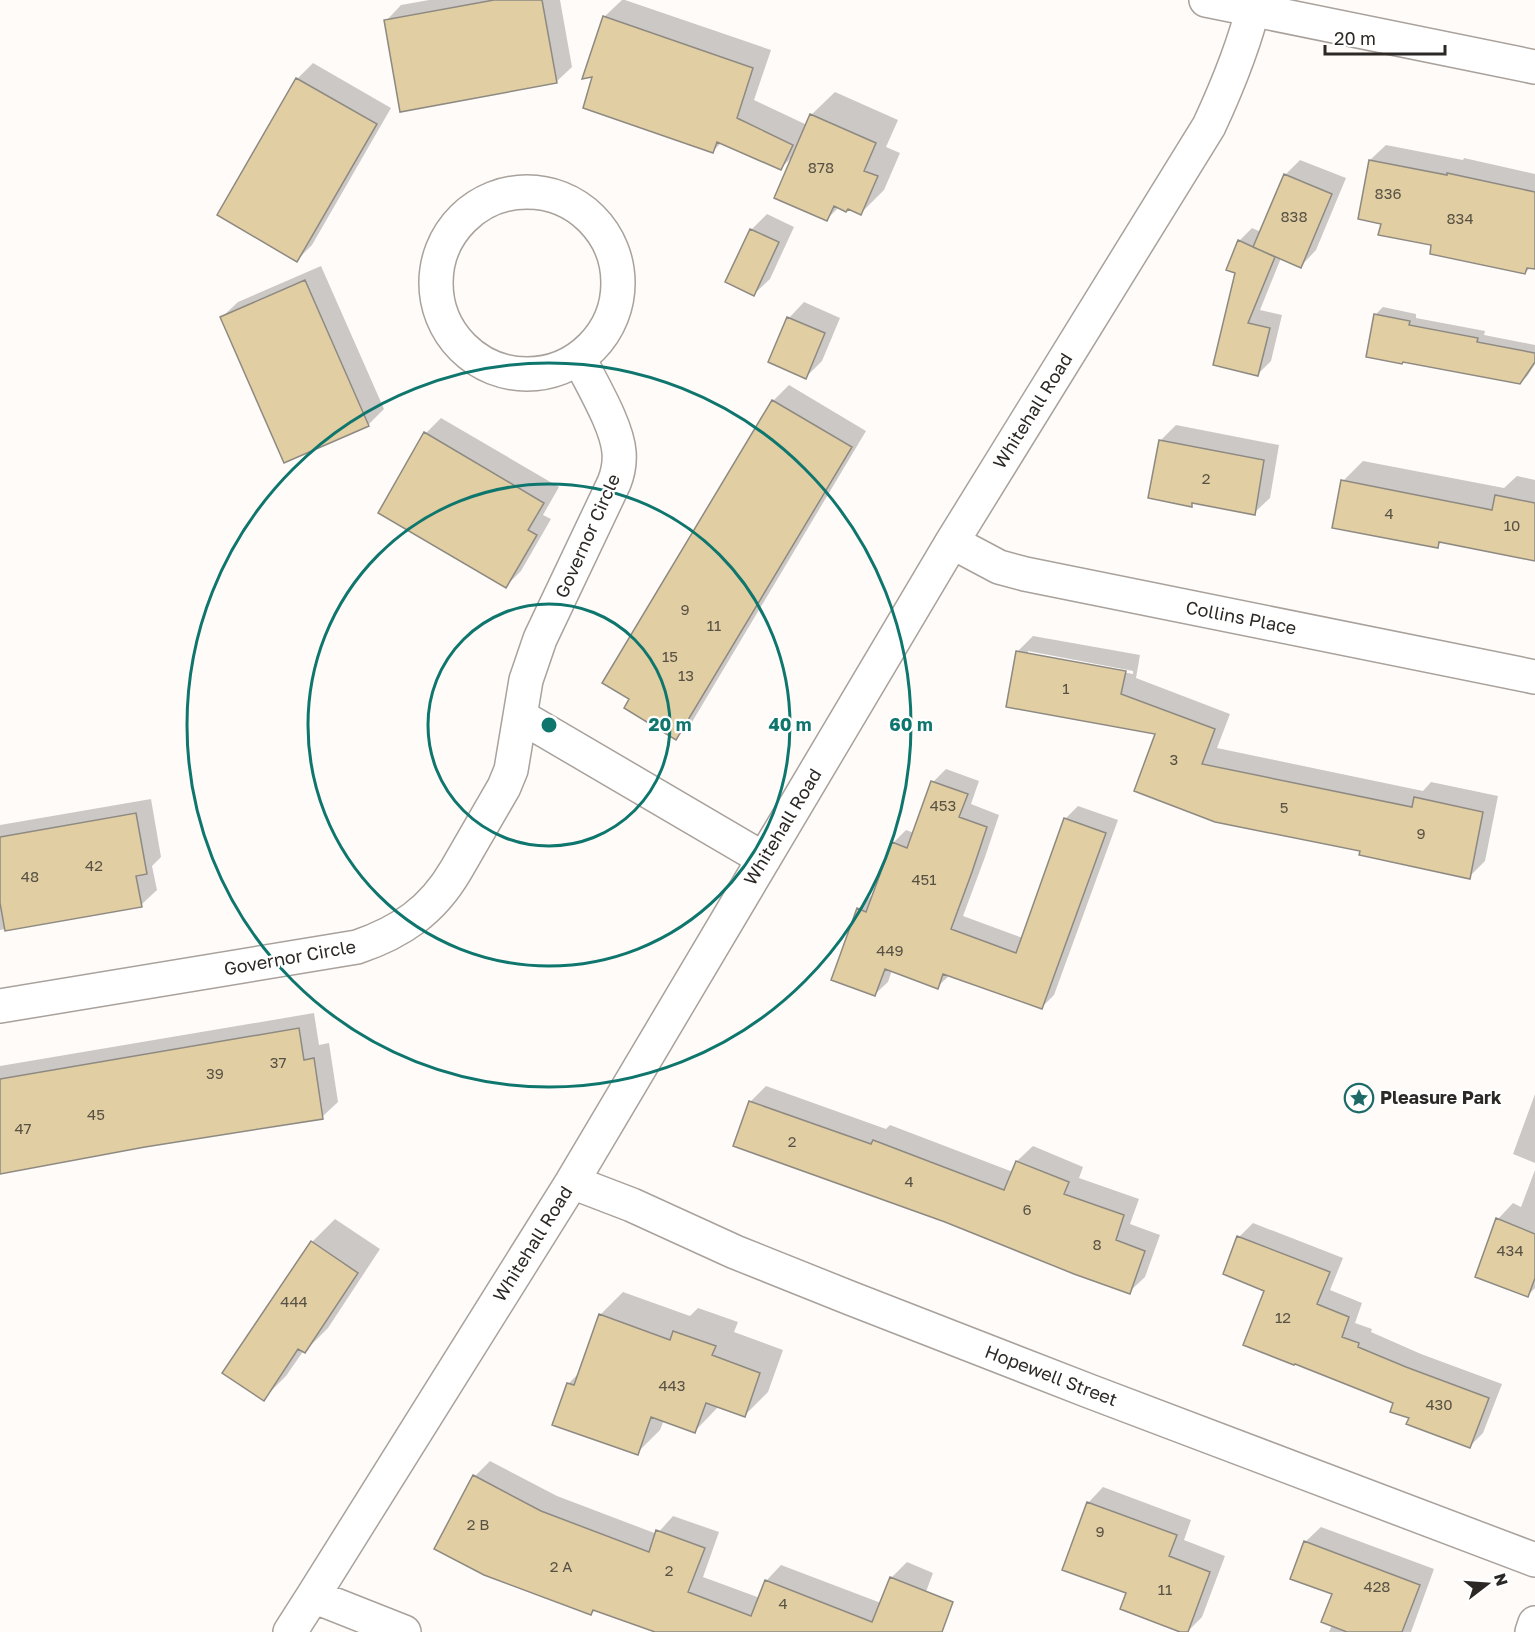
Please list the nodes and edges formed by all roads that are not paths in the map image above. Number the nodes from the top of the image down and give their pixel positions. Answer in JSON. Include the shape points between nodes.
{"nodes":[{"id":1,"x":1206,"y":0,"type":"edge"},
{"id":2,"x":1254,"y":5,"type":"edge"},
{"id":3,"x":1535,"y":67,"type":"edge"},
{"id":4,"x":579,"y":358,"type":"junction"},
{"id":5,"x":952,"y":542,"type":"junction"},
{"id":6,"x":1535,"y":677,"type":"edge"},
{"id":7,"x":520,"y":716,"type":"junction"},
{"id":8,"x":764,"y":859,"type":"junction"},
{"id":9,"x":0,"y":1006,"type":"edge"},
{"id":10,"x":572,"y":1182,"type":"junction"},
{"id":11,"x":1535,"y":1560,"type":"edge"},
{"id":12,"x":314,"y":1596,"type":"junction"},
{"id":13,"x":1535,"y":1623,"type":"edge"},
{"id":14,"x":290,"y":1632,"type":"edge"},
{"id":15,"x":404,"y":1632,"type":"edge"},
{"id":16,"x":1532,"y":1632,"type":"edge"}],
"edges":[{"from":1,"to":2,"type":"street"},
{"from":2,"to":3,"type":"street"},
{"from":2,"to":5,"type":"street","name":"Whitehall Road","via":[[1242,47],[1209,126]]},
{"from":4,"to":4,"type":"street","via":[[604,332],[616,299],[615,264],[601,231],[575,206],[542,193],[507,194],[474,208],[449,234],[437,267],[438,303],[452,336],[478,360],[511,373],[546,373]]},
{"from":4,"to":7,"type":"street","name":"Governor Circle","via":[[616,434],[619,468],[536,649]]},
{"from":5,"to":6,"type":"street","name":"Collins Place","via":[[999,567],[1024,574]]},
{"from":5,"to":8,"type":"street","name":"Whitehall Road"},
{"from":7,"to":8,"type":"street"},
{"from":7,"to":9,"type":"street","name":"Governor Circle","via":[[507,779],[452,877],[415,919],[387,936],[341,950]]},
{"from":8,"to":10,"type":"street","name":"Whitehall Road"},
{"from":10,"to":11,"type":"street","name":"Hopewell Street","via":[[861,1302]]},
{"from":10,"to":12,"type":"street","name":"Whitehall Road"},
{"from":12,"to":14,"type":"street","name":"Whitehall Road"},
{"from":12,"to":15,"type":"street"},
{"from":13,"to":16,"type":"street"}]}
